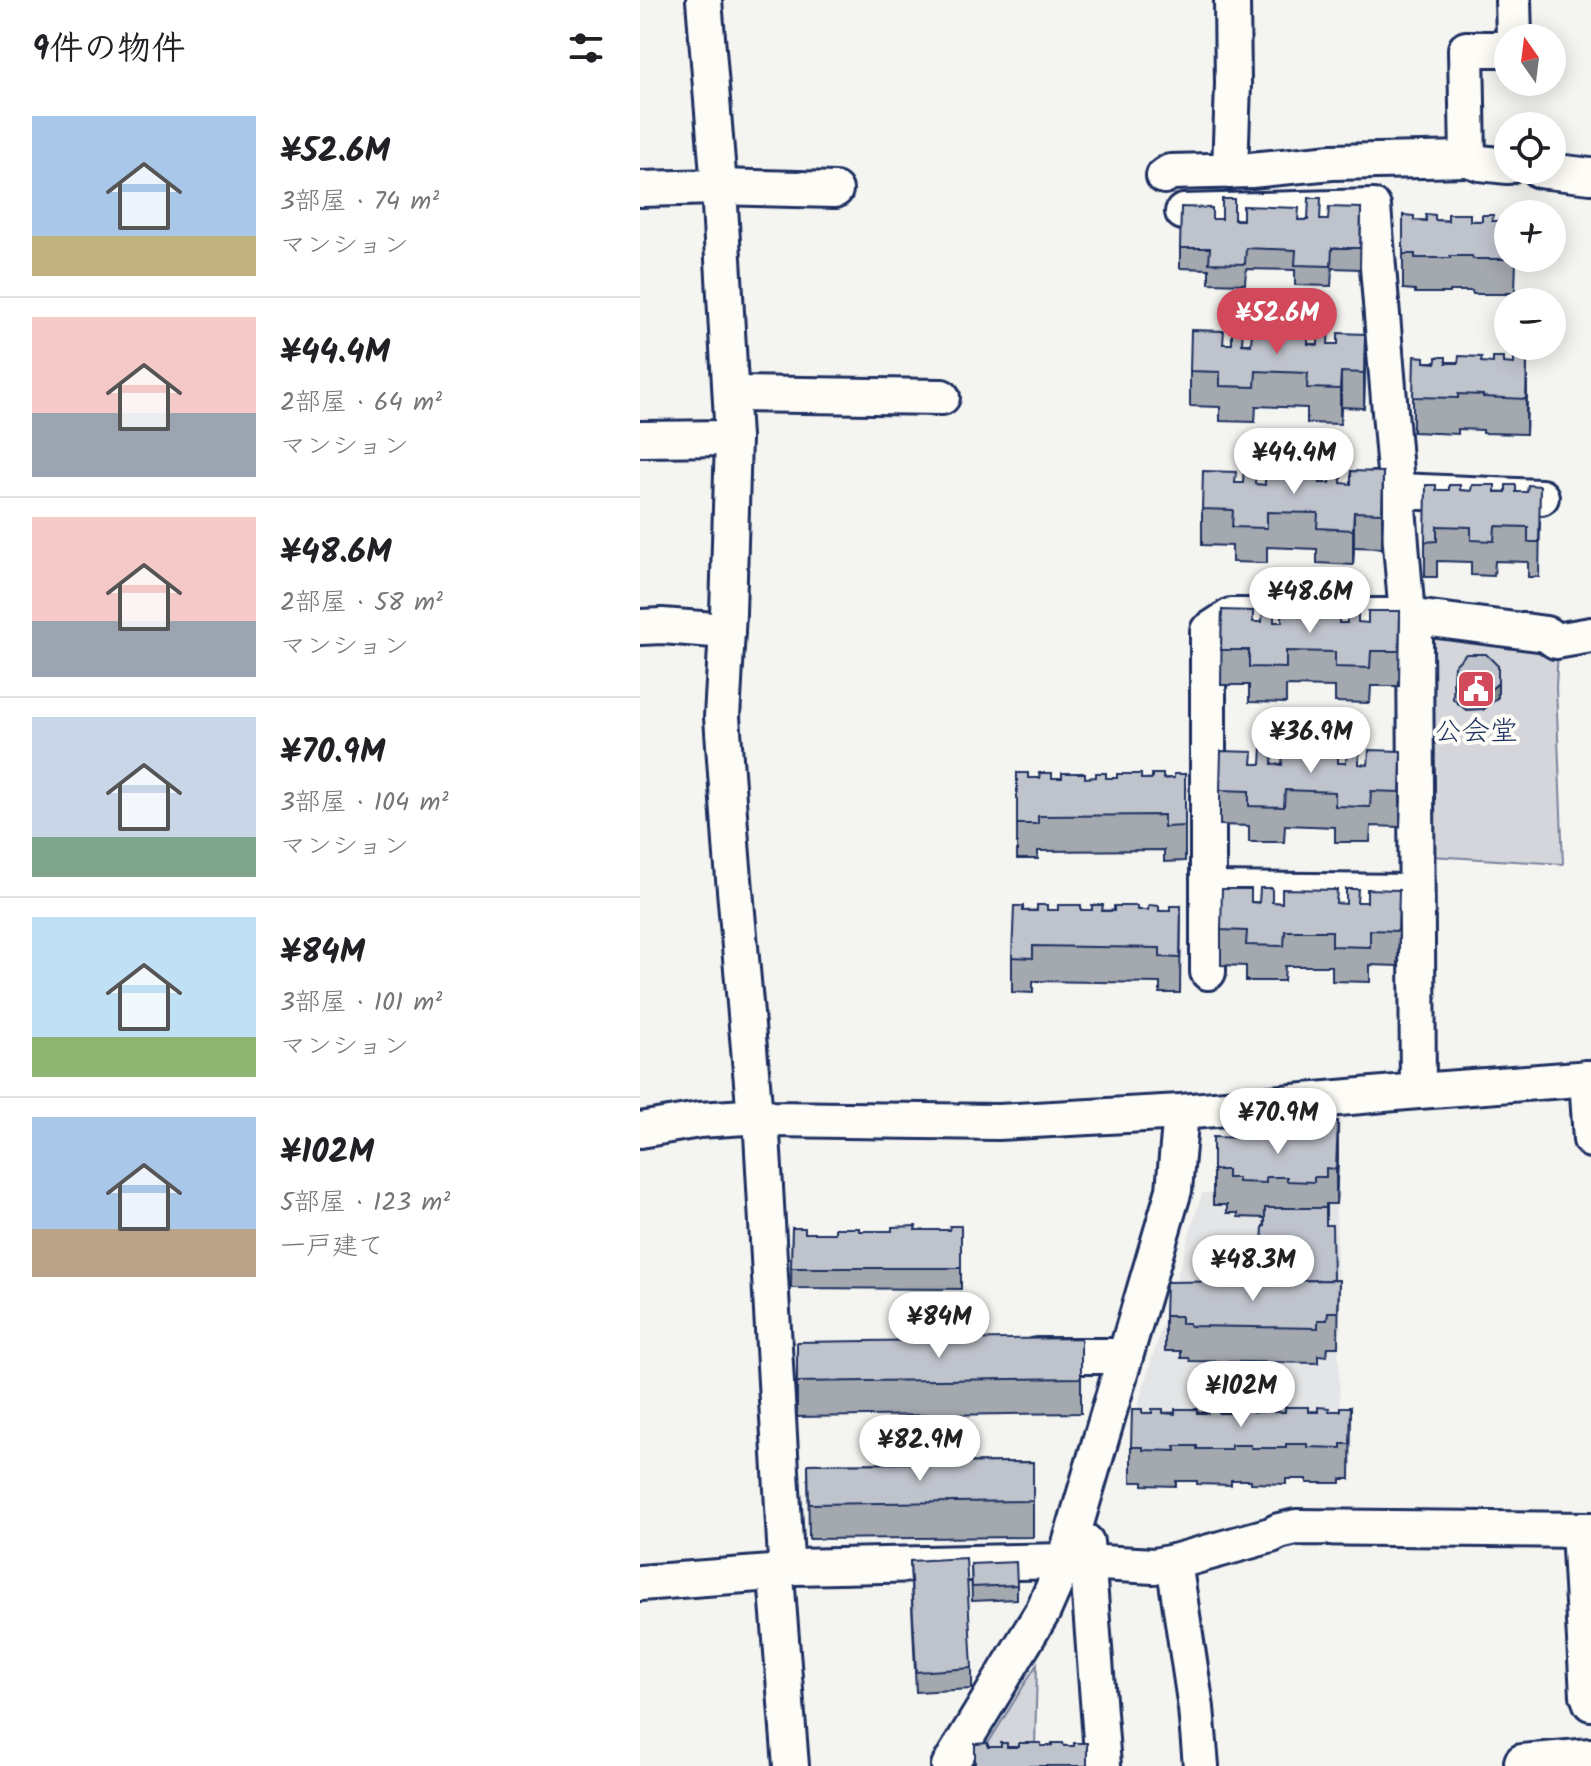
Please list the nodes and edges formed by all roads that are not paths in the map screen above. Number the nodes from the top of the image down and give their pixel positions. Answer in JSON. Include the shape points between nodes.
{"nodes":[{"id":1,"x":704,"y":0,"type":"edge"},
{"id":2,"x":1232,"y":0,"type":"edge"},
{"id":3,"x":1513,"y":0,"type":"edge"},
{"id":4,"x":1514,"y":24,"type":"edge"},
{"id":5,"x":1494,"y":49,"type":"edge"},
{"id":6,"x":1468,"y":159,"type":"junction"},
{"id":7,"x":1494,"y":164,"type":"edge"},
{"id":8,"x":1230,"y":171,"type":"junction"},
{"id":9,"x":1566,"y":173,"type":"edge"},
{"id":10,"x":1164,"y":176,"type":"dead end"},
{"id":11,"x":1591,"y":176,"type":"edge"},
{"id":12,"x":719,"y":187,"type":"junction"},
{"id":13,"x":640,"y":189,"type":"edge"},
{"id":14,"x":835,"y":190,"type":"dead end"},
{"id":15,"x":1183,"y":212,"type":"edge"},
{"id":16,"x":731,"y":382,"type":"junction"},
{"id":17,"x":942,"y":397,"type":"dead end"},
{"id":18,"x":733,"y":438,"type":"junction"},
{"id":19,"x":640,"y":439,"type":"edge"},
{"id":20,"x":1336,"y":488,"type":"edge"},
{"id":21,"x":1397,"y":490,"type":"junction"},
{"id":22,"x":1541,"y":497,"type":"edge"},
{"id":23,"x":1407,"y":616,"type":"junction"},
{"id":24,"x":640,"y":627,"type":"edge"},
{"id":25,"x":727,"y":631,"type":"junction"},
{"id":26,"x":1591,"y":635,"type":"edge"},
{"id":27,"x":1416,"y":892,"type":"junction"},
{"id":28,"x":1197,"y":909,"type":"junction"},
{"id":29,"x":1208,"y":972,"type":"dead end"},
{"id":30,"x":1589,"y":1078,"type":"edge"},
{"id":31,"x":1418,"y":1091,"type":"junction"},
{"id":32,"x":1181,"y":1112,"type":"junction"},
{"id":33,"x":761,"y":1116,"type":"junction"},
{"id":34,"x":640,"y":1130,"type":"edge"},
{"id":35,"x":1591,"y":1140,"type":"edge"},
{"id":36,"x":998,"y":1356,"type":"edge"},
{"id":37,"x":1125,"y":1356,"type":"junction"},
{"id":38,"x":1585,"y":1530,"type":"edge"},
{"id":39,"x":1076,"y":1561,"type":"junction"},
{"id":40,"x":1174,"y":1562,"type":"junction"},
{"id":41,"x":782,"y":1568,"type":"junction"},
{"id":42,"x":640,"y":1583,"type":"edge"},
{"id":43,"x":1591,"y":1703,"type":"edge"},
{"id":44,"x":1591,"y":1756,"type":"edge"},
{"id":45,"x":791,"y":1766,"type":"edge"},
{"id":46,"x":949,"y":1766,"type":"edge"},
{"id":47,"x":1103,"y":1766,"type":"edge"},
{"id":48,"x":1201,"y":1766,"type":"edge"},
{"id":49,"x":1523,"y":1766,"type":"edge"}],
"edges":[{"from":1,"to":12,"type":"street"},
{"from":2,"to":8,"type":"street"},
{"from":3,"to":4,"type":"street"},
{"from":5,"to":6,"type":"street","via":[[1466,49]]},
{"from":6,"to":7,"type":"street"},
{"from":6,"to":8,"type":"street"},
{"from":8,"to":10,"type":"street"},
{"from":9,"to":11,"type":"street"},
{"from":12,"to":13,"type":"street"},
{"from":12,"to":14,"type":"street"},
{"from":12,"to":16,"type":"street"},
{"from":15,"to":21,"type":"street","via":[[1373,207],[1390,233],[1404,379]]},
{"from":16,"to":17,"type":"street","via":[[878,410]]},
{"from":16,"to":18,"type":"street"},
{"from":18,"to":19,"type":"street"},
{"from":18,"to":25,"type":"street"},
{"from":20,"to":21,"type":"street"},
{"from":21,"to":22,"type":"street"},
{"from":21,"to":23,"type":"street"},
{"from":23,"to":26,"type":"street","via":[[1546,634],[1556,641]]},
{"from":23,"to":27,"type":"street","via":[[1415,639],[1402,769]]},
{"from":23,"to":28,"type":"street","via":[[1231,616],[1208,631],[1207,780]]},
{"from":24,"to":25,"type":"street"},
{"from":25,"to":33,"type":"street","via":[[722,717],[727,795],[754,1105]]},
{"from":27,"to":28,"type":"street"},
{"from":27,"to":31,"type":"street"},
{"from":28,"to":29,"type":"street"},
{"from":30,"to":31,"type":"street"},
{"from":30,"to":35,"type":"street"},
{"from":31,"to":32,"type":"street"},
{"from":32,"to":33,"type":"street","via":[[998,1122]]},
{"from":32,"to":37,"type":"street","via":[[1174,1190]]},
{"from":33,"to":34,"type":"street"},
{"from":33,"to":41,"type":"street","via":[[791,1357]]},
{"from":36,"to":37,"type":"street"},
{"from":37,"to":39,"type":"street","via":[[1082,1506]]},
{"from":38,"to":40,"type":"street","via":[[1296,1527]]},
{"from":38,"to":43,"type":"street"},
{"from":39,"to":40,"type":"street","via":[[1154,1566]]},
{"from":39,"to":41,"type":"street"},
{"from":39,"to":46,"type":"street"},
{"from":39,"to":47,"type":"street"},
{"from":40,"to":48,"type":"street"},
{"from":41,"to":42,"type":"street"},
{"from":41,"to":45,"type":"street","via":[[776,1576]]},
{"from":44,"to":49,"type":"street","via":[[1522,1762]]}]}
